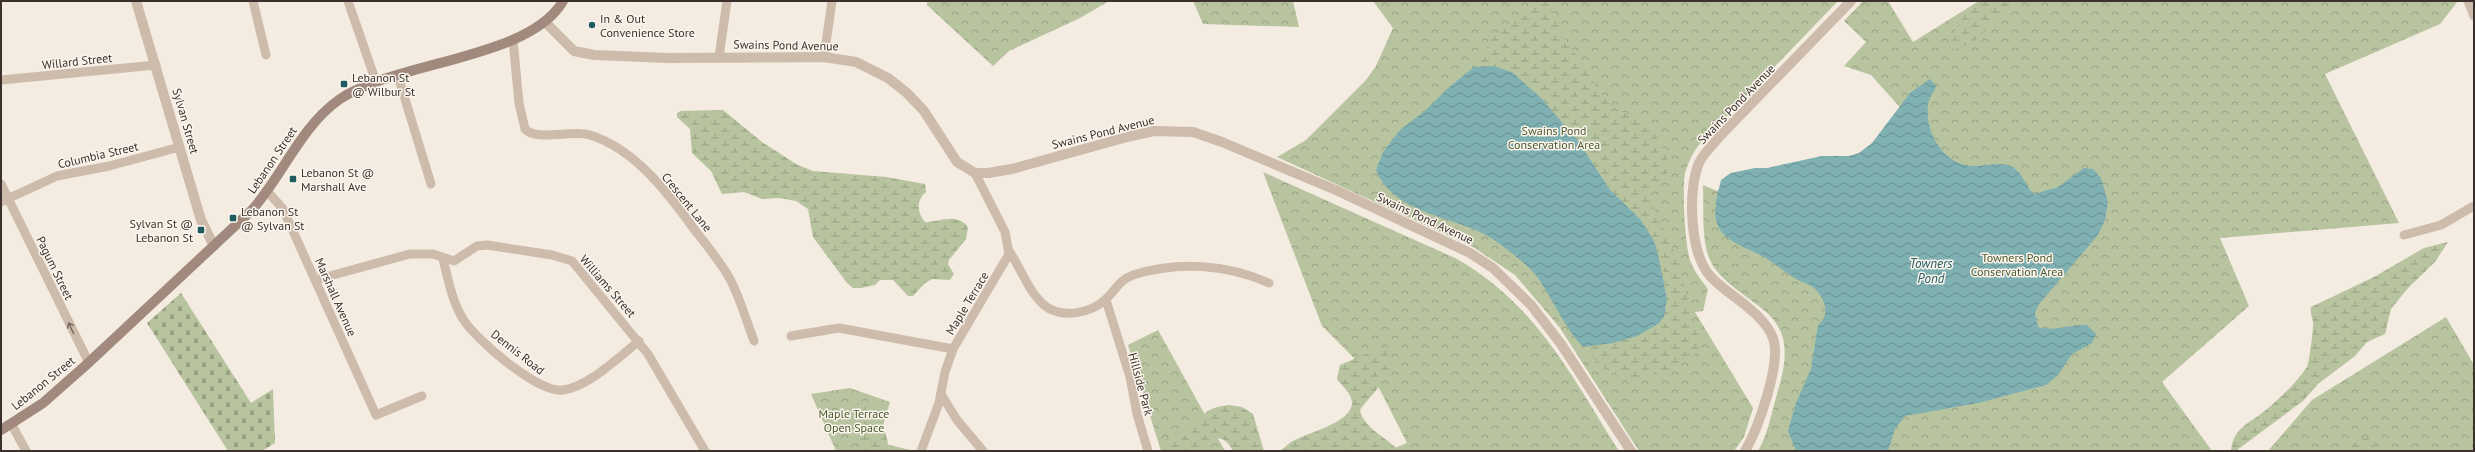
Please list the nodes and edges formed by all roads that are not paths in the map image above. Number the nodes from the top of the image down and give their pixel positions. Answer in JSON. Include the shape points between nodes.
{"nodes":[{"id":1,"x":136,"y":1,"type":"edge"},
{"id":2,"x":253,"y":1,"type":"edge"},
{"id":3,"x":348,"y":1,"type":"edge"},
{"id":4,"x":563,"y":1,"type":"edge"},
{"id":5,"x":727,"y":1,"type":"edge"},
{"id":6,"x":832,"y":1,"type":"edge"},
{"id":7,"x":1851,"y":1,"type":"edge"},
{"id":8,"x":2468,"y":1,"type":"edge"},
{"id":9,"x":2474,"y":16,"type":"edge"},
{"id":10,"x":546,"y":23,"type":"junction"},
{"id":11,"x":513,"y":40,"type":"junction"},
{"id":12,"x":266,"y":55,"type":"dead end"},
{"id":13,"x":719,"y":57,"type":"junction"},
{"id":14,"x":824,"y":57,"type":"junction"},
{"id":15,"x":156,"y":65,"type":"junction"},
{"id":16,"x":398,"y":76,"type":"junction"},
{"id":17,"x":1,"y":80,"type":"edge"},
{"id":18,"x":376,"y":82,"type":"junction"},
{"id":19,"x":180,"y":147,"type":"junction"},
{"id":20,"x":975,"y":173,"type":"junction"},
{"id":21,"x":1,"y":184,"type":"edge"},
{"id":22,"x":430,"y":184,"type":"dead end"},
{"id":23,"x":268,"y":192,"type":"junction"},
{"id":24,"x":4,"y":200,"type":"edge"},
{"id":25,"x":2474,"y":206,"type":"edge"},
{"id":26,"x":2404,"y":235,"type":"dead end"},
{"id":27,"x":214,"y":246,"type":"junction"},
{"id":28,"x":1009,"y":251,"type":"junction"},
{"id":29,"x":443,"y":259,"type":"junction"},
{"id":30,"x":315,"y":280,"type":"junction"},
{"id":31,"x":1269,"y":283,"type":"dead end"},
{"id":32,"x":1106,"y":300,"type":"junction"},
{"id":33,"x":791,"y":336,"type":"dead end"},
{"id":34,"x":639,"y":341,"type":"junction"},
{"id":35,"x":754,"y":341,"type":"dead end"},
{"id":36,"x":953,"y":350,"type":"junction"},
{"id":37,"x":88,"y":363,"type":"junction"},
{"id":38,"x":941,"y":394,"type":"junction"},
{"id":39,"x":422,"y":396,"type":"dead end"},
{"id":40,"x":12,"y":425,"type":"junction"},
{"id":41,"x":1,"y":430,"type":"edge"},
{"id":42,"x":26,"y":451,"type":"edge"},
{"id":43,"x":705,"y":451,"type":"edge"},
{"id":44,"x":921,"y":451,"type":"edge"},
{"id":45,"x":983,"y":451,"type":"edge"},
{"id":46,"x":1148,"y":451,"type":"edge"},
{"id":47,"x":1631,"y":451,"type":"edge"},
{"id":48,"x":1745,"y":451,"type":"edge"}],
"edges":[{"from":1,"to":15,"type":"street","name":"Sylvan Street"},
{"from":2,"to":12,"type":"street"},
{"from":3,"to":18,"type":"street"},
{"from":4,"to":10,"type":"main road","name":"Lebanon Street"},
{"from":5,"to":13,"type":"street"},
{"from":6,"to":14,"type":"street"},
{"from":7,"to":48,"type":"street","name":"Swains Pond Avenue","via":[[1719,137],[1700,161],[1695,177],[1694,229],[1704,267],[1712,278],[1762,320],[1774,342],[1773,371],[1759,424]]},
{"from":8,"to":9,"type":"street"},
{"from":10,"to":11,"type":"main road","name":"Lebanon Street"},
{"from":10,"to":13,"type":"street","name":"Swains Pond Avenue","via":[[568,46],[582,53],[632,57]]},
{"from":11,"to":16,"type":"main road","name":"Lebanon Street"},
{"from":11,"to":35,"type":"street","name":"Crescent Lane","via":[[520,111],[525,129],[530,134],[574,132],[593,136],[623,153],[657,182],[720,262],[737,293]]},
{"from":13,"to":14,"type":"street","name":"Swains Pond Avenue"},
{"from":14,"to":20,"type":"street","name":"Swains Pond Avenue","via":[[856,62],[899,85],[924,111],[957,162]]},
{"from":15,"to":17,"type":"street","name":"Willard Street"},
{"from":15,"to":19,"type":"street","name":"Sylvan Street"},
{"from":16,"to":18,"type":"main road","name":"Lebanon Street"},
{"from":16,"to":22,"type":"street"},
{"from":18,"to":23,"type":"main road","name":"Lebanon Street","via":[[347,95],[322,113]]},
{"from":19,"to":24,"type":"street","name":"Columbia Street","via":[[109,166],[57,176]]},
{"from":19,"to":27,"type":"street","name":"Sylvan Street","via":[[203,227]]},
{"from":20,"to":28,"type":"street","via":[[1005,232]]},
{"from":20,"to":47,"type":"street","name":"Swains Pond Avenue","via":[[1012,169],[1127,137],[1166,130],[1206,136],[1289,170],[1470,253],[1493,268],[1531,306],[1561,344]]},
{"from":21,"to":24,"type":"street","name":"Pagum Street"},
{"from":23,"to":27,"type":"main road","name":"Lebanon Street"},
{"from":23,"to":30,"type":"street","name":"Marshall Avenue","via":[[281,207]]},
{"from":37,"to":24,"type":"street","name":"Pagum Street","one_way":true},
{"from":25,"to":26,"type":"street","via":[[2441,225]]},
{"from":27,"to":37,"type":"main road","name":"Lebanon Street"},
{"from":28,"to":32,"type":"street","via":[[1031,289],[1044,304],[1054,310],[1072,314]]},
{"from":28,"to":36,"type":"street","name":"Maple Terrace","via":[[1004,265]]},
{"from":29,"to":30,"type":"street","name":"Williams Street","via":[[433,254],[410,254]]},
{"from":29,"to":34,"type":"street","name":"Williams Street","via":[[454,261],[477,246],[487,246],[569,260]]},
{"from":29,"to":34,"type":"street","name":"Dennis Road","via":[[454,297],[469,327],[508,363],[546,387],[563,390],[580,384]]},
{"from":30,"to":39,"type":"street","name":"Marshall Avenue","via":[[376,415]]},
{"from":31,"to":32,"type":"street","via":[[1234,270],[1196,265],[1132,276],[1120,282]]},
{"from":32,"to":46,"type":"street","name":"Hillside Park","via":[[1130,377]]},
{"from":33,"to":36,"type":"street","via":[[839,328]]},
{"from":34,"to":43,"type":"street","name":"Williams Street"},
{"from":36,"to":38,"type":"street","name":"Maple Terrace"},
{"from":37,"to":40,"type":"main road","name":"Lebanon Street","via":[[43,403]]},
{"from":38,"to":44,"type":"street","name":"Maple Terrace"},
{"from":38,"to":45,"type":"street","via":[[957,420]]},
{"from":40,"to":41,"type":"main road","name":"Lebanon Street"},
{"from":40,"to":42,"type":"street"}]}
